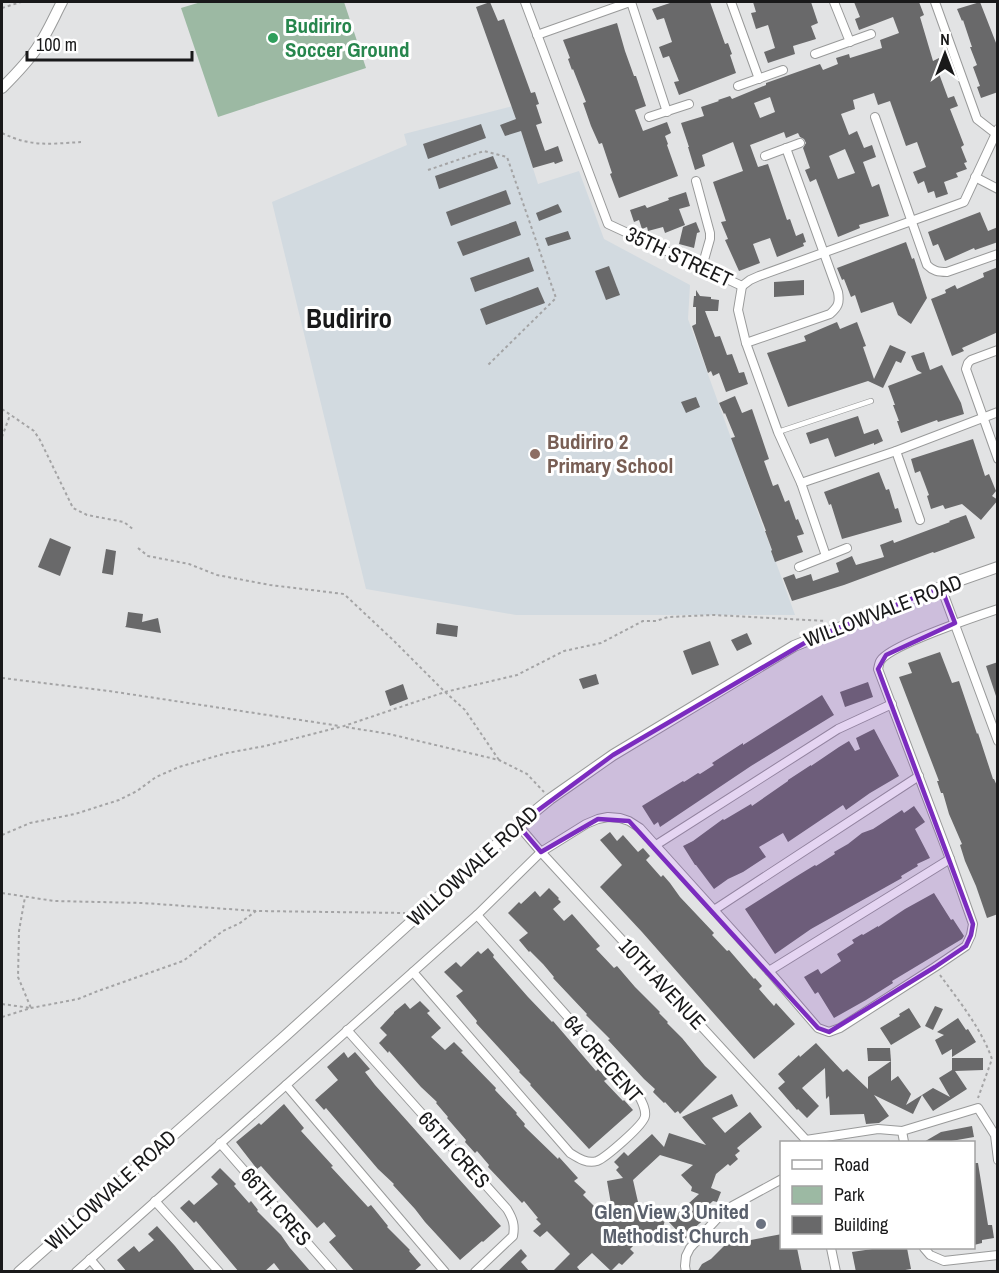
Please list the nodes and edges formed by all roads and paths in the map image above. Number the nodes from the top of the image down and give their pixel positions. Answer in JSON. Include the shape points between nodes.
{"nodes":[{"id":1,"x":21,"y":2,"type":"edge"},
{"id":2,"x":62,"y":2,"type":"edge"},
{"id":3,"x":525,"y":2,"type":"edge"},
{"id":4,"x":630,"y":2,"type":"edge"},
{"id":5,"x":731,"y":2,"type":"edge"},
{"id":6,"x":834,"y":2,"type":"edge"},
{"id":7,"x":934,"y":2,"type":"edge"},
{"id":8,"x":2,"y":8,"type":"edge"},
{"id":9,"x":871,"y":34,"type":"dead end"},
{"id":10,"x":537,"y":35,"type":"junction"},
{"id":11,"x":850,"y":42,"type":"junction"},
{"id":12,"x":815,"y":54,"type":"dead end"},
{"id":13,"x":783,"y":70,"type":"dead end"},
{"id":14,"x":759,"y":79,"type":"junction"},
{"id":15,"x":738,"y":86,"type":"dead end"},
{"id":16,"x":2,"y":88,"type":"edge"},
{"id":17,"x":689,"y":104,"type":"dead end"},
{"id":18,"x":667,"y":112,"type":"junction"},
{"id":19,"x":649,"y":117,"type":"dead end"},
{"id":20,"x":874,"y":117,"type":"dead end"},
{"id":21,"x":996,"y":131,"type":"edge"},
{"id":22,"x":2,"y":133,"type":"edge"},
{"id":23,"x":81,"y":142,"type":"dead end"},
{"id":24,"x":800,"y":143,"type":"dead end"},
{"id":25,"x":786,"y":148,"type":"junction"},
{"id":26,"x":765,"y":156,"type":"dead end"},
{"id":27,"x":428,"y":170,"type":"dead end"},
{"id":28,"x":975,"y":177,"type":"junction"},
{"id":29,"x":696,"y":181,"type":"dead end"},
{"id":30,"x":998,"y":189,"type":"edge"},
{"id":31,"x":912,"y":221,"type":"junction"},
{"id":32,"x":824,"y":252,"type":"junction"},
{"id":33,"x":998,"y":254,"type":"edge"},
{"id":34,"x":702,"y":267,"type":"junction"},
{"id":35,"x":742,"y":286,"type":"junction"},
{"id":36,"x":746,"y":343,"type":"junction"},
{"id":37,"x":998,"y":350,"type":"edge"},
{"id":38,"x":487,"y":366,"type":"dead end"},
{"id":39,"x":871,"y":401,"type":"dead end"},
{"id":40,"x":2,"y":408,"type":"edge"},
{"id":41,"x":10,"y":414,"type":"junction"},
{"id":42,"x":990,"y":415,"type":"edge"},
{"id":43,"x":778,"y":432,"type":"junction"},
{"id":44,"x":2,"y":437,"type":"edge"},
{"id":45,"x":896,"y":451,"type":"junction"},
{"id":46,"x":998,"y":459,"type":"edge"},
{"id":47,"x":801,"y":483,"type":"junction"},
{"id":48,"x":920,"y":520,"type":"dead end"},
{"id":49,"x":134,"y":530,"type":"dead end"},
{"id":50,"x":138,"y":548,"type":"dead end"},
{"id":51,"x":847,"y":548,"type":"dead end"},
{"id":52,"x":826,"y":556,"type":"junction"},
{"id":53,"x":799,"y":567,"type":"dead end"},
{"id":54,"x":998,"y":567,"type":"edge"},
{"id":55,"x":941,"y":588,"type":"junction"},
{"id":56,"x":998,"y":609,"type":"edge"},
{"id":57,"x":830,"y":621,"type":"dead end"},
{"id":58,"x":955,"y":624,"type":"junction"},
{"id":59,"x":2,"y":678,"type":"edge"},
{"id":60,"x":445,"y":692,"type":"junction"},
{"id":61,"x":892,"y":704,"type":"junction"},
{"id":62,"x":344,"y":726,"type":"junction"},
{"id":63,"x":998,"y":741,"type":"edge"},
{"id":64,"x":499,"y":760,"type":"junction"},
{"id":65,"x":919,"y":776,"type":"junction"},
{"id":66,"x":550,"y":799,"type":"junction"},
{"id":67,"x":518,"y":825,"type":"junction"},
{"id":68,"x":2,"y":835,"type":"edge"},
{"id":69,"x":656,"y":845,"type":"junction"},
{"id":70,"x":541,"y":852,"type":"junction"},
{"id":71,"x":950,"y":859,"type":"junction"},
{"id":72,"x":2,"y":893,"type":"edge"},
{"id":73,"x":25,"y":897,"type":"junction"},
{"id":74,"x":714,"y":910,"type":"junction"},
{"id":75,"x":256,"y":911,"type":"junction"},
{"id":76,"x":477,"y":915,"type":"junction"},
{"id":77,"x":416,"y":917,"type":"junction"},
{"id":78,"x":935,"y":968,"type":"junction"},
{"id":79,"x":769,"y":970,"type":"junction"},
{"id":80,"x":413,"y":972,"type":"junction"},
{"id":81,"x":2,"y":1004,"type":"edge"},
{"id":82,"x":31,"y":1008,"type":"junction"},
{"id":83,"x":2,"y":1017,"type":"edge"},
{"id":84,"x":347,"y":1030,"type":"junction"},
{"id":85,"x":992,"y":1059,"type":"junction"},
{"id":86,"x":998,"y":1061,"type":"edge"},
{"id":87,"x":286,"y":1085,"type":"junction"},
{"id":88,"x":978,"y":1108,"type":"junction"},
{"id":89,"x":902,"y":1131,"type":"junction"},
{"id":90,"x":806,"y":1141,"type":"edge"},
{"id":91,"x":904,"y":1141,"type":"edge"},
{"id":92,"x":220,"y":1143,"type":"junction"},
{"id":93,"x":998,"y":1160,"type":"edge"},
{"id":94,"x":780,"y":1180,"type":"edge"},
{"id":95,"x":155,"y":1201,"type":"junction"},
{"id":96,"x":831,"y":1249,"type":"edge"},
{"id":97,"x":925,"y":1249,"type":"edge"},
{"id":98,"x":998,"y":1255,"type":"edge"},
{"id":99,"x":90,"y":1259,"type":"junction"},
{"id":100,"x":19,"y":1272,"type":"edge"},
{"id":101,"x":76,"y":1272,"type":"edge"},
{"id":102,"x":101,"y":1272,"type":"edge"},
{"id":103,"x":219,"y":1272,"type":"edge"},
{"id":104,"x":333,"y":1272,"type":"edge"},
{"id":105,"x":445,"y":1272,"type":"edge"},
{"id":106,"x":475,"y":1272,"type":"edge"},
{"id":107,"x":686,"y":1272,"type":"edge"},
{"id":108,"x":836,"y":1272,"type":"edge"}],
"edges":[{"from":1,"to":8,"type":"path"},
{"from":2,"to":16,"type":"street","via":[[36,50]]},
{"from":3,"to":10,"type":"street","name":"35TH STREET"},
{"from":4,"to":10,"type":"street"},
{"from":4,"to":18,"type":"street"},
{"from":5,"to":14,"type":"street"},
{"from":6,"to":11,"type":"street"},
{"from":7,"to":21,"type":"street","via":[[977,119]]},
{"from":9,"to":11,"type":"street"},
{"from":10,"to":34,"type":"street","name":"35TH STREET","via":[[608,224]]},
{"from":11,"to":12,"type":"street"},
{"from":13,"to":14,"type":"street"},
{"from":14,"to":15,"type":"street"},
{"from":17,"to":18,"type":"street"},
{"from":18,"to":19,"type":"street"},
{"from":20,"to":31,"type":"street"},
{"from":21,"to":28,"type":"street","name":"35TH STREET"},
{"from":22,"to":23,"type":"path","via":[[42,144]]},
{"from":24,"to":25,"type":"street"},
{"from":25,"to":26,"type":"street"},
{"from":25,"to":32,"type":"street"},
{"from":27,"to":38,"type":"path","via":[[484,151],[507,157],[556,298]]},
{"from":28,"to":30,"type":"street"},
{"from":28,"to":31,"type":"street","name":"35TH STREET","via":[[964,202]]},
{"from":29,"to":34,"type":"street","via":[[710,233]]},
{"from":31,"to":32,"type":"street","name":"35TH STREET"},
{"from":31,"to":33,"type":"street","via":[[927,265],[938,272]]},
{"from":32,"to":35,"type":"street","name":"35TH STREET"},
{"from":32,"to":36,"type":"street","via":[[838,292],[840,302],[836,309]]},
{"from":34,"to":35,"type":"street","name":"35TH STREET"},
{"from":35,"to":36,"type":"street","via":[[738,310]]},
{"from":36,"to":43,"type":"street"},
{"from":37,"to":42,"type":"street","via":[[971,360],[966,369]]},
{"from":39,"to":43,"type":"lane"},
{"from":40,"to":41,"type":"path"},
{"from":41,"to":44,"type":"path"},
{"from":41,"to":49,"type":"path","via":[[34,431],[73,508],[124,522]]},
{"from":42,"to":45,"type":"street"},
{"from":42,"to":46,"type":"street"},
{"from":43,"to":47,"type":"street"},
{"from":45,"to":47,"type":"street"},
{"from":45,"to":48,"type":"street"},
{"from":47,"to":52,"type":"street"},
{"from":50,"to":60,"type":"path","via":[[148,556],[189,564],[217,575],[344,594]]},
{"from":51,"to":52,"type":"street"},
{"from":52,"to":53,"type":"street"},
{"from":54,"to":55,"type":"street","name":"WILLOWVALE ROAD"},
{"from":55,"to":58,"type":"street"},
{"from":55,"to":66,"type":"street","name":"WILLOWVALE ROAD","via":[[794,646],[622,749]]},
{"from":56,"to":58,"type":"street"},
{"from":57,"to":60,"type":"path","via":[[714,615],[643,621],[601,643],[564,651],[517,675]]},
{"from":58,"to":61,"type":"street","via":[[897,648],[880,661],[878,669]]},
{"from":58,"to":63,"type":"street"},
{"from":59,"to":62,"type":"path"},
{"from":60,"to":62,"type":"path"},
{"from":60,"to":64,"type":"path","via":[[465,710]]},
{"from":61,"to":65,"type":"street"},
{"from":61,"to":69,"type":"street","via":[[838,729]]},
{"from":62,"to":64,"type":"path"},
{"from":62,"to":68,"type":"path","via":[[179,767],[119,800],[30,823]]},
{"from":64,"to":66,"type":"path","via":[[526,774]]},
{"from":65,"to":71,"type":"street"},
{"from":65,"to":74,"type":"street"},
{"from":66,"to":67,"type":"street","name":"WILLOWVALE ROAD"},
{"from":67,"to":70,"type":"street","name":"10TH AVENUE"},
{"from":67,"to":77,"type":"street","name":"WILLOWVALE ROAD"},
{"from":69,"to":70,"type":"street","via":[[629,821],[608,817],[586,824]]},
{"from":69,"to":74,"type":"street"},
{"from":70,"to":76,"type":"street"},
{"from":70,"to":90,"type":"street","name":"10TH AVENUE"},
{"from":71,"to":78,"type":"street","via":[[973,924],[972,935],[966,946]]},
{"from":71,"to":79,"type":"street"},
{"from":72,"to":73,"type":"path"},
{"from":73,"to":75,"type":"path"},
{"from":73,"to":82,"type":"path","via":[[19,931],[18,977]]},
{"from":74,"to":79,"type":"street"},
{"from":75,"to":77,"type":"path","via":[[408,913]]},
{"from":75,"to":82,"type":"path","via":[[183,961],[78,999]]},
{"from":76,"to":80,"type":"street"},
{"from":76,"to":80,"type":"street","name":"64 CRECENT","via":[[640,1098],[645,1107],[641,1125],[597,1161],[570,1153]]},
{"from":77,"to":100,"type":"street","name":"WILLOWVALE ROAD"},
{"from":78,"to":79,"type":"street","via":[[840,1029],[829,1032],[818,1028]]},
{"from":78,"to":85,"type":"path","via":[[963,1006]]},
{"from":80,"to":84,"type":"street"},
{"from":81,"to":82,"type":"path"},
{"from":82,"to":83,"type":"path"},
{"from":84,"to":87,"type":"street"},
{"from":84,"to":106,"type":"street","name":"65TH CRES","via":[[513,1220],[513,1236]]},
{"from":85,"to":86,"type":"path"},
{"from":85,"to":88,"type":"path","via":[[978,1097]]},
{"from":87,"to":92,"type":"street"},
{"from":87,"to":105,"type":"street"},
{"from":88,"to":89,"type":"street"},
{"from":88,"to":93,"type":"street","via":[[995,1135]]},
{"from":89,"to":90,"type":"street","via":[[878,1129]]},
{"from":89,"to":91,"type":"street"},
{"from":92,"to":95,"type":"street"},
{"from":92,"to":104,"type":"street","name":"66TH CRES"},
{"from":94,"to":107,"type":"street","via":[[726,1210],[690,1248]]},
{"from":95,"to":99,"type":"street"},
{"from":95,"to":103,"type":"street"},
{"from":96,"to":108,"type":"street"},
{"from":97,"to":98,"type":"street","via":[[930,1256],[944,1261]]},
{"from":99,"to":101,"type":"street"},
{"from":99,"to":102,"type":"street"}]}
